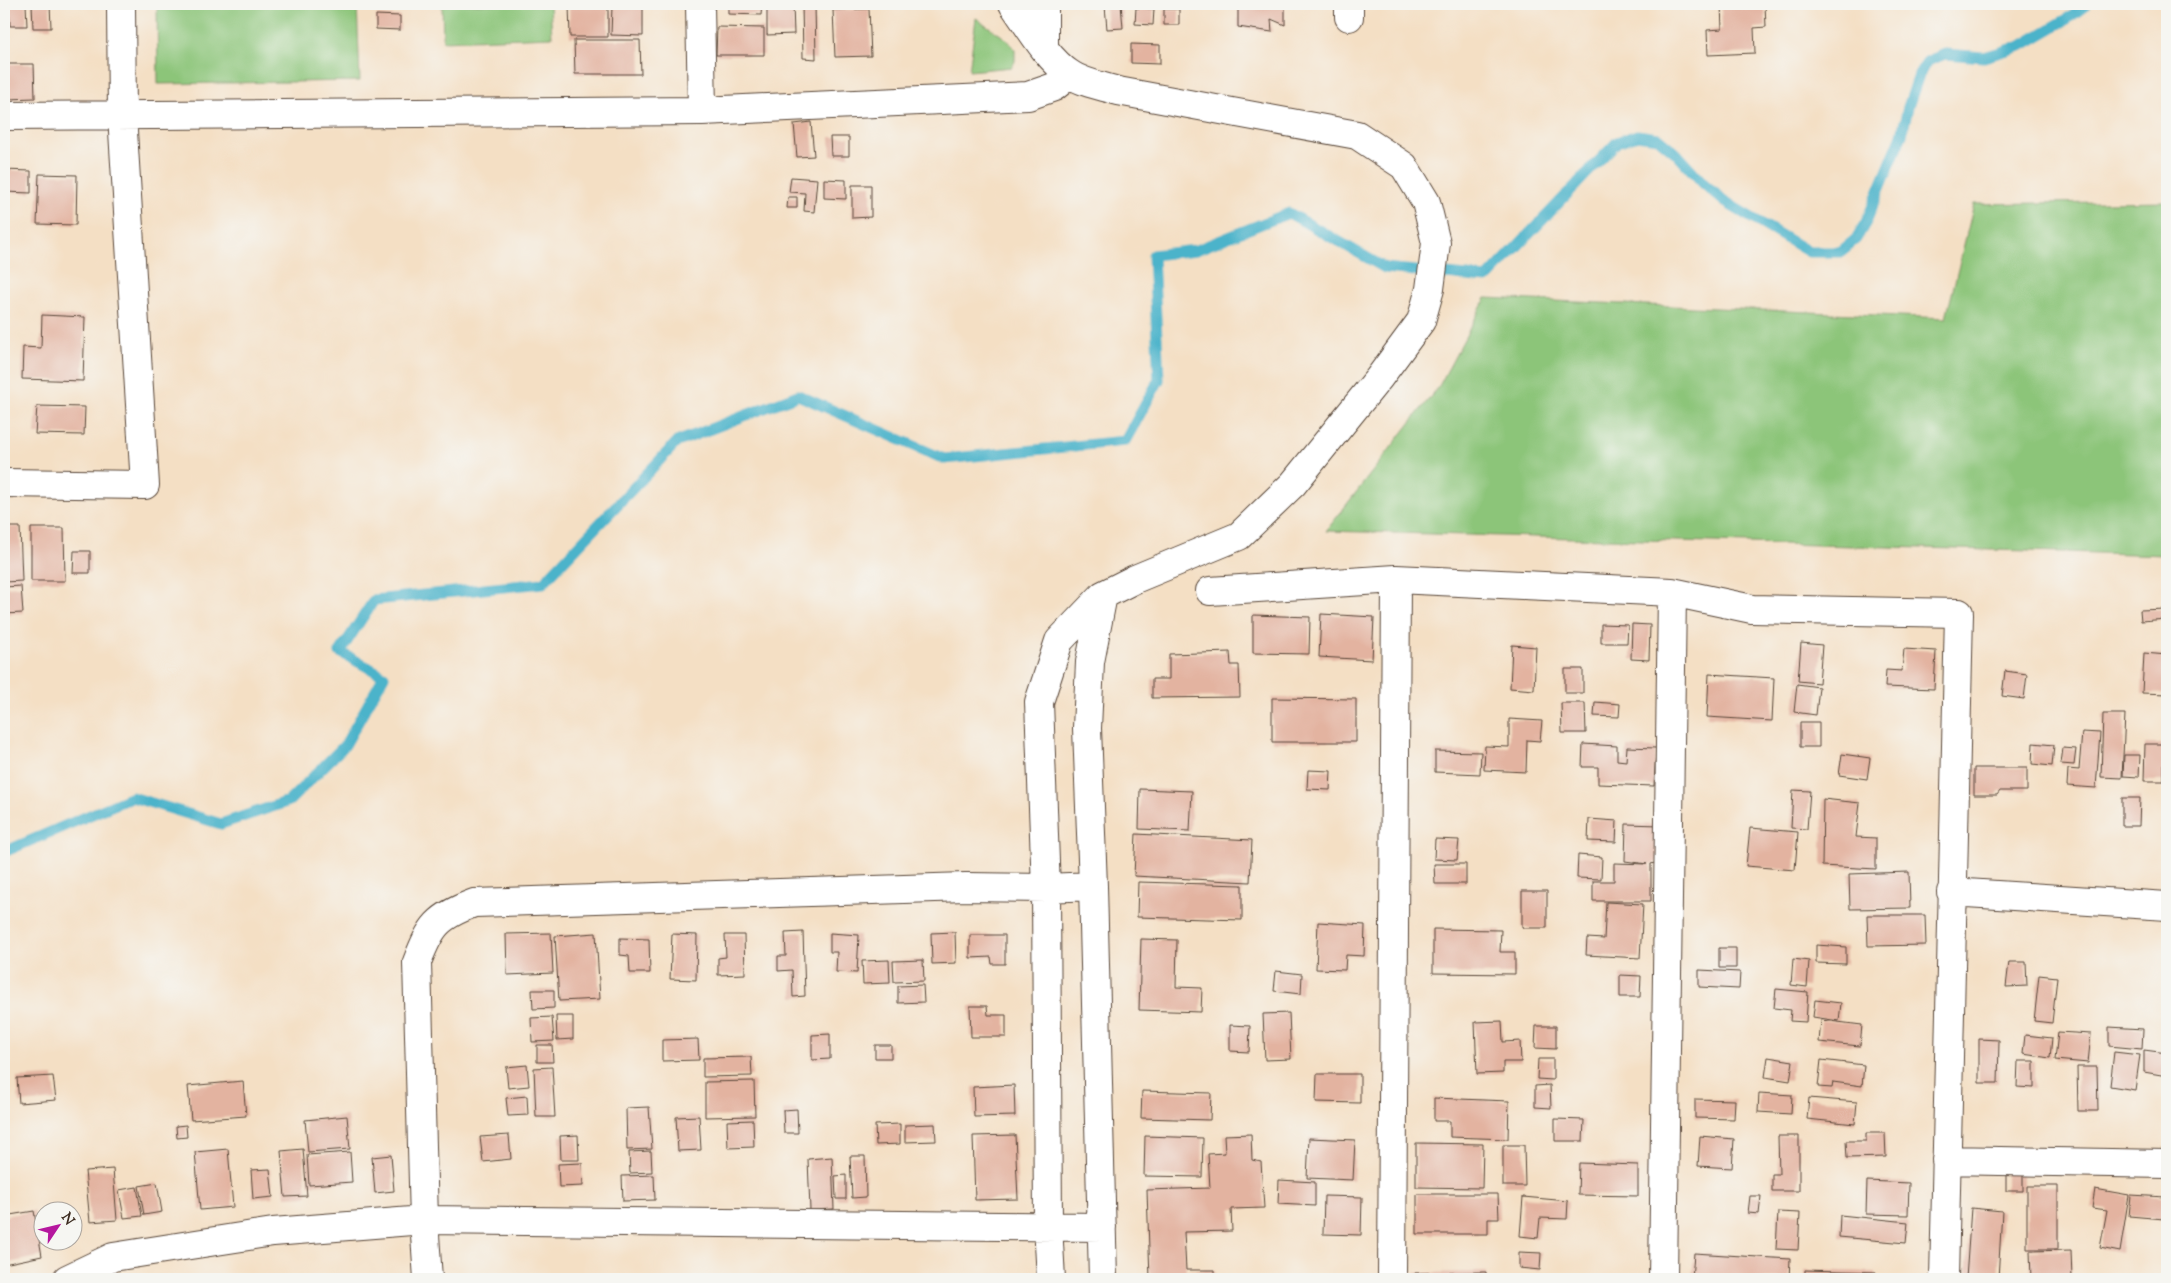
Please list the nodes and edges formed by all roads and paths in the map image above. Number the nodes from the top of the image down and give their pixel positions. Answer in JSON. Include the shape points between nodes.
{"nodes":[{"id":1,"x":121,"y":4,"type":"edge"},
{"id":2,"x":700,"y":4,"type":"edge"},
{"id":3,"x":1013,"y":4,"type":"edge"},
{"id":4,"x":1044,"y":4,"type":"edge"},
{"id":5,"x":1044,"y":46,"type":"junction"},
{"id":6,"x":1070,"y":74,"type":"junction"},
{"id":7,"x":702,"y":111,"type":"junction"},
{"id":8,"x":122,"y":115,"type":"junction"},
{"id":9,"x":4,"y":116,"type":"edge"},
{"id":10,"x":4,"y":483,"type":"edge"},
{"id":11,"x":1396,"y":579,"type":"junction"},
{"id":12,"x":1210,"y":591,"type":"dead end"},
{"id":13,"x":1672,"y":592,"type":"junction"},
{"id":14,"x":1103,"y":595,"type":"junction"},
{"id":15,"x":1093,"y":886,"type":"junction"},
{"id":16,"x":1046,"y":888,"type":"junction"},
{"id":17,"x":1951,"y":892,"type":"junction"},
{"id":18,"x":2167,"y":906,"type":"edge"},
{"id":19,"x":1946,"y":1160,"type":"junction"},
{"id":20,"x":2167,"y":1164,"type":"edge"},
{"id":21,"x":424,"y":1220,"type":"junction"},
{"id":22,"x":1048,"y":1225,"type":"junction"},
{"id":23,"x":1102,"y":1227,"type":"junction"},
{"id":24,"x":67,"y":1279,"type":"edge"},
{"id":25,"x":428,"y":1279,"type":"edge"},
{"id":26,"x":1051,"y":1279,"type":"edge"},
{"id":27,"x":1103,"y":1279,"type":"edge"},
{"id":28,"x":1392,"y":1279,"type":"edge"},
{"id":29,"x":1663,"y":1279,"type":"edge"},
{"id":30,"x":1944,"y":1279,"type":"edge"}],
"edges":[{"from":1,"to":8,"type":"street"},
{"from":2,"to":7,"type":"street"},
{"from":3,"to":5,"type":"street"},
{"from":4,"to":5,"type":"street"},
{"from":5,"to":6,"type":"street"},
{"from":6,"to":7,"type":"street","via":[[1054,87],[1028,96]]},
{"from":6,"to":14,"type":"street","via":[[1118,91],[1357,135],[1404,166],[1426,202],[1436,243],[1430,289],[1421,321],[1293,484],[1239,536]]},
{"from":7,"to":8,"type":"street"},
{"from":8,"to":9,"type":"street"},
{"from":8,"to":10,"type":"street","via":[[146,484]]},
{"from":11,"to":12,"type":"street"},
{"from":11,"to":13,"type":"street"},
{"from":11,"to":28,"type":"street"},
{"from":13,"to":17,"type":"street","via":[[1752,609],[1959,613]]},
{"from":13,"to":29,"type":"street"},
{"from":14,"to":15,"type":"street","via":[[1090,662],[1087,728]]},
{"from":14,"to":16,"type":"street","via":[[1059,641],[1039,702]]},
{"from":15,"to":16,"type":"street"},
{"from":15,"to":23,"type":"street"},
{"from":16,"to":21,"type":"street","via":[[474,903],[450,912],[428,934],[418,962]]},
{"from":16,"to":22,"type":"street"},
{"from":17,"to":18,"type":"street"},
{"from":17,"to":19,"type":"street"},
{"from":19,"to":20,"type":"street"},
{"from":19,"to":30,"type":"street"},
{"from":21,"to":22,"type":"street"},
{"from":21,"to":24,"type":"street","via":[[273,1232],[114,1257]]},
{"from":21,"to":25,"type":"street"},
{"from":22,"to":23,"type":"street"},
{"from":22,"to":26,"type":"street"},
{"from":23,"to":27,"type":"street"}]}
